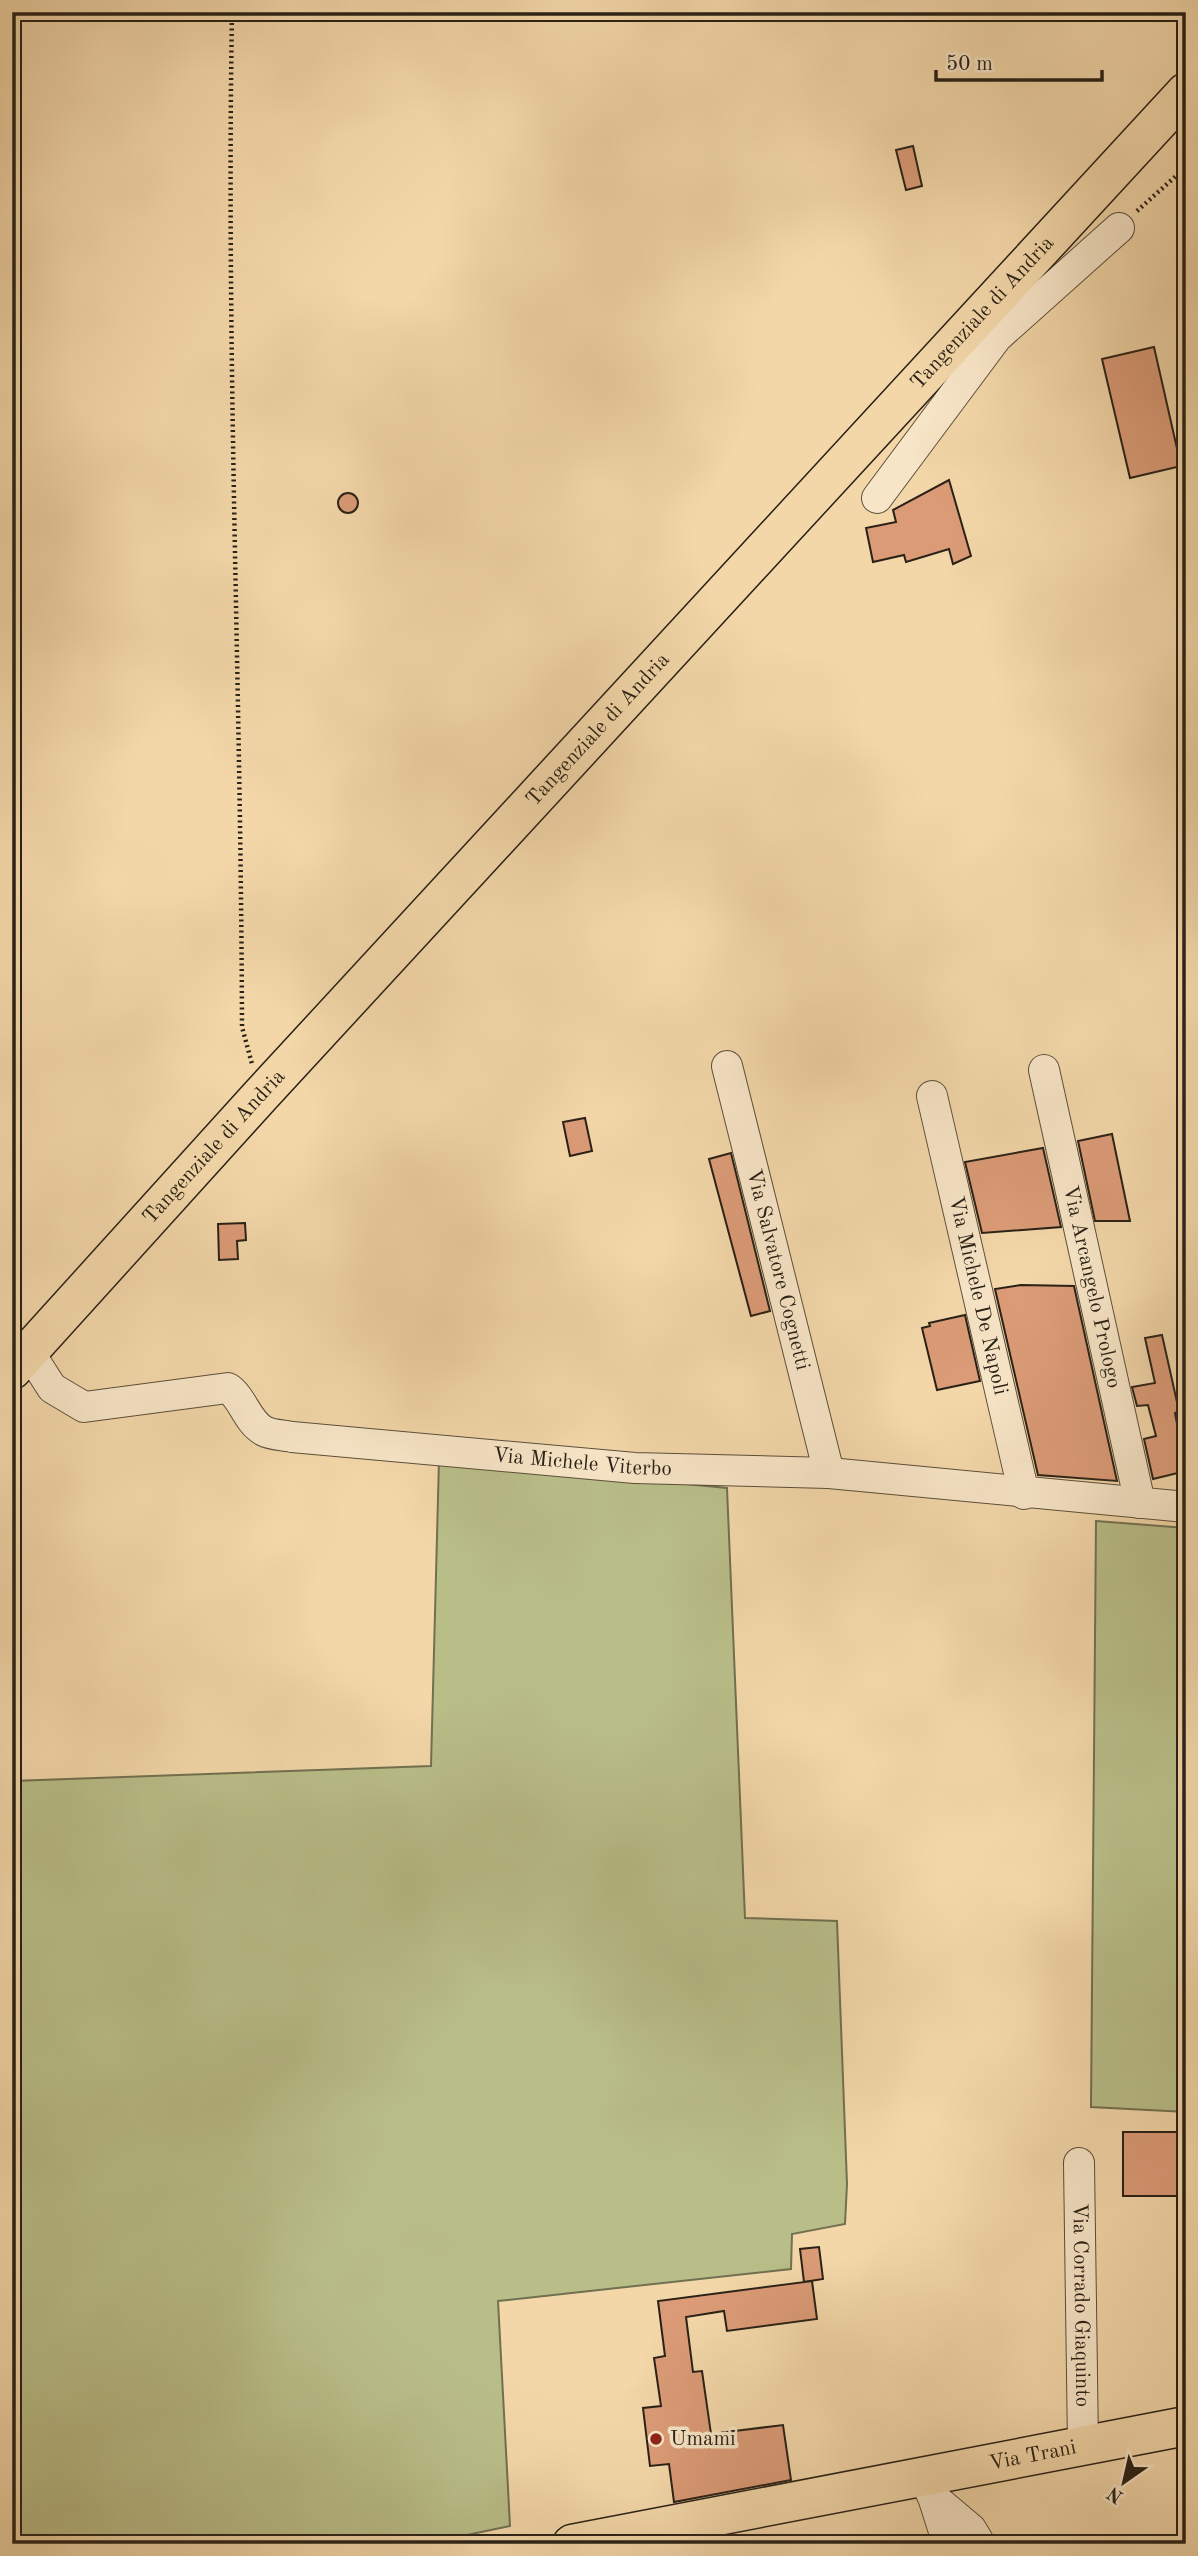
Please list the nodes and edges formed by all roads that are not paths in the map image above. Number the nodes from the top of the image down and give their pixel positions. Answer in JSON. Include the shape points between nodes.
{"nodes":[{"id":1,"x":1186,"y":92,"type":"edge"},
{"id":2,"x":1119,"y":228,"type":"road end"},
{"id":3,"x":982,"y":333,"type":"junction"},
{"id":4,"x":877,"y":498,"type":"dead end"},
{"id":5,"x":727,"y":1066,"type":"dead end"},
{"id":6,"x":1044,"y":1070,"type":"dead end"},
{"id":7,"x":932,"y":1096,"type":"dead end"},
{"id":8,"x":21,"y":1361,"type":"edge"},
{"id":9,"x":829,"y":1473,"type":"junction"},
{"id":10,"x":1024,"y":1494,"type":"junction"},
{"id":11,"x":1140,"y":1503,"type":"junction"},
{"id":12,"x":1186,"y":1507,"type":"edge"},
{"id":13,"x":1079,"y":2163,"type":"dead end"},
{"id":14,"x":1186,"y":2426,"type":"edge"},
{"id":15,"x":1083,"y":2445,"type":"junction"},
{"id":16,"x":928,"y":2486,"type":"junction"},
{"id":17,"x":572,"y":2544,"type":"edge"},
{"id":18,"x":948,"y":2544,"type":"edge"},
{"id":19,"x":981,"y":2544,"type":"edge"}],
"edges":[{"from":1,"to":3,"type":"main road","name":"Tangenziale di Andria"},
{"from":2,"to":3,"type":"street"},
{"from":3,"to":4,"type":"street"},
{"from":3,"to":8,"type":"main road","name":"Tangenziale di Andria","via":[[261,1095]]},
{"from":5,"to":9,"type":"street","name":"Via Salvatore Cognetti"},
{"from":6,"to":11,"type":"street","name":"Via Arcangelo Prologo"},
{"from":7,"to":10,"type":"street","name":"Via Michele De Napoli"},
{"from":8,"to":9,"type":"street","name":"Via Michele Viterbo","via":[[52,1388],[84,1407],[228,1388],[239,1395],[264,1431],[292,1437],[635,1468]]},
{"from":9,"to":10,"type":"street","name":"Via Michele Viterbo"},
{"from":10,"to":11,"type":"street","name":"Via Michele Viterbo"},
{"from":11,"to":12,"type":"street","name":"Via Michele Viterbo"},
{"from":13,"to":15,"type":"street","name":"Via Corrado Giaquinto"},
{"from":14,"to":15,"type":"main road","name":"Via Trani"},
{"from":15,"to":16,"type":"main road","name":"Via Trani"},
{"from":16,"to":17,"type":"main road","name":"Via Trani"},
{"from":16,"to":18,"type":"street"},
{"from":16,"to":19,"type":"street"}]}
